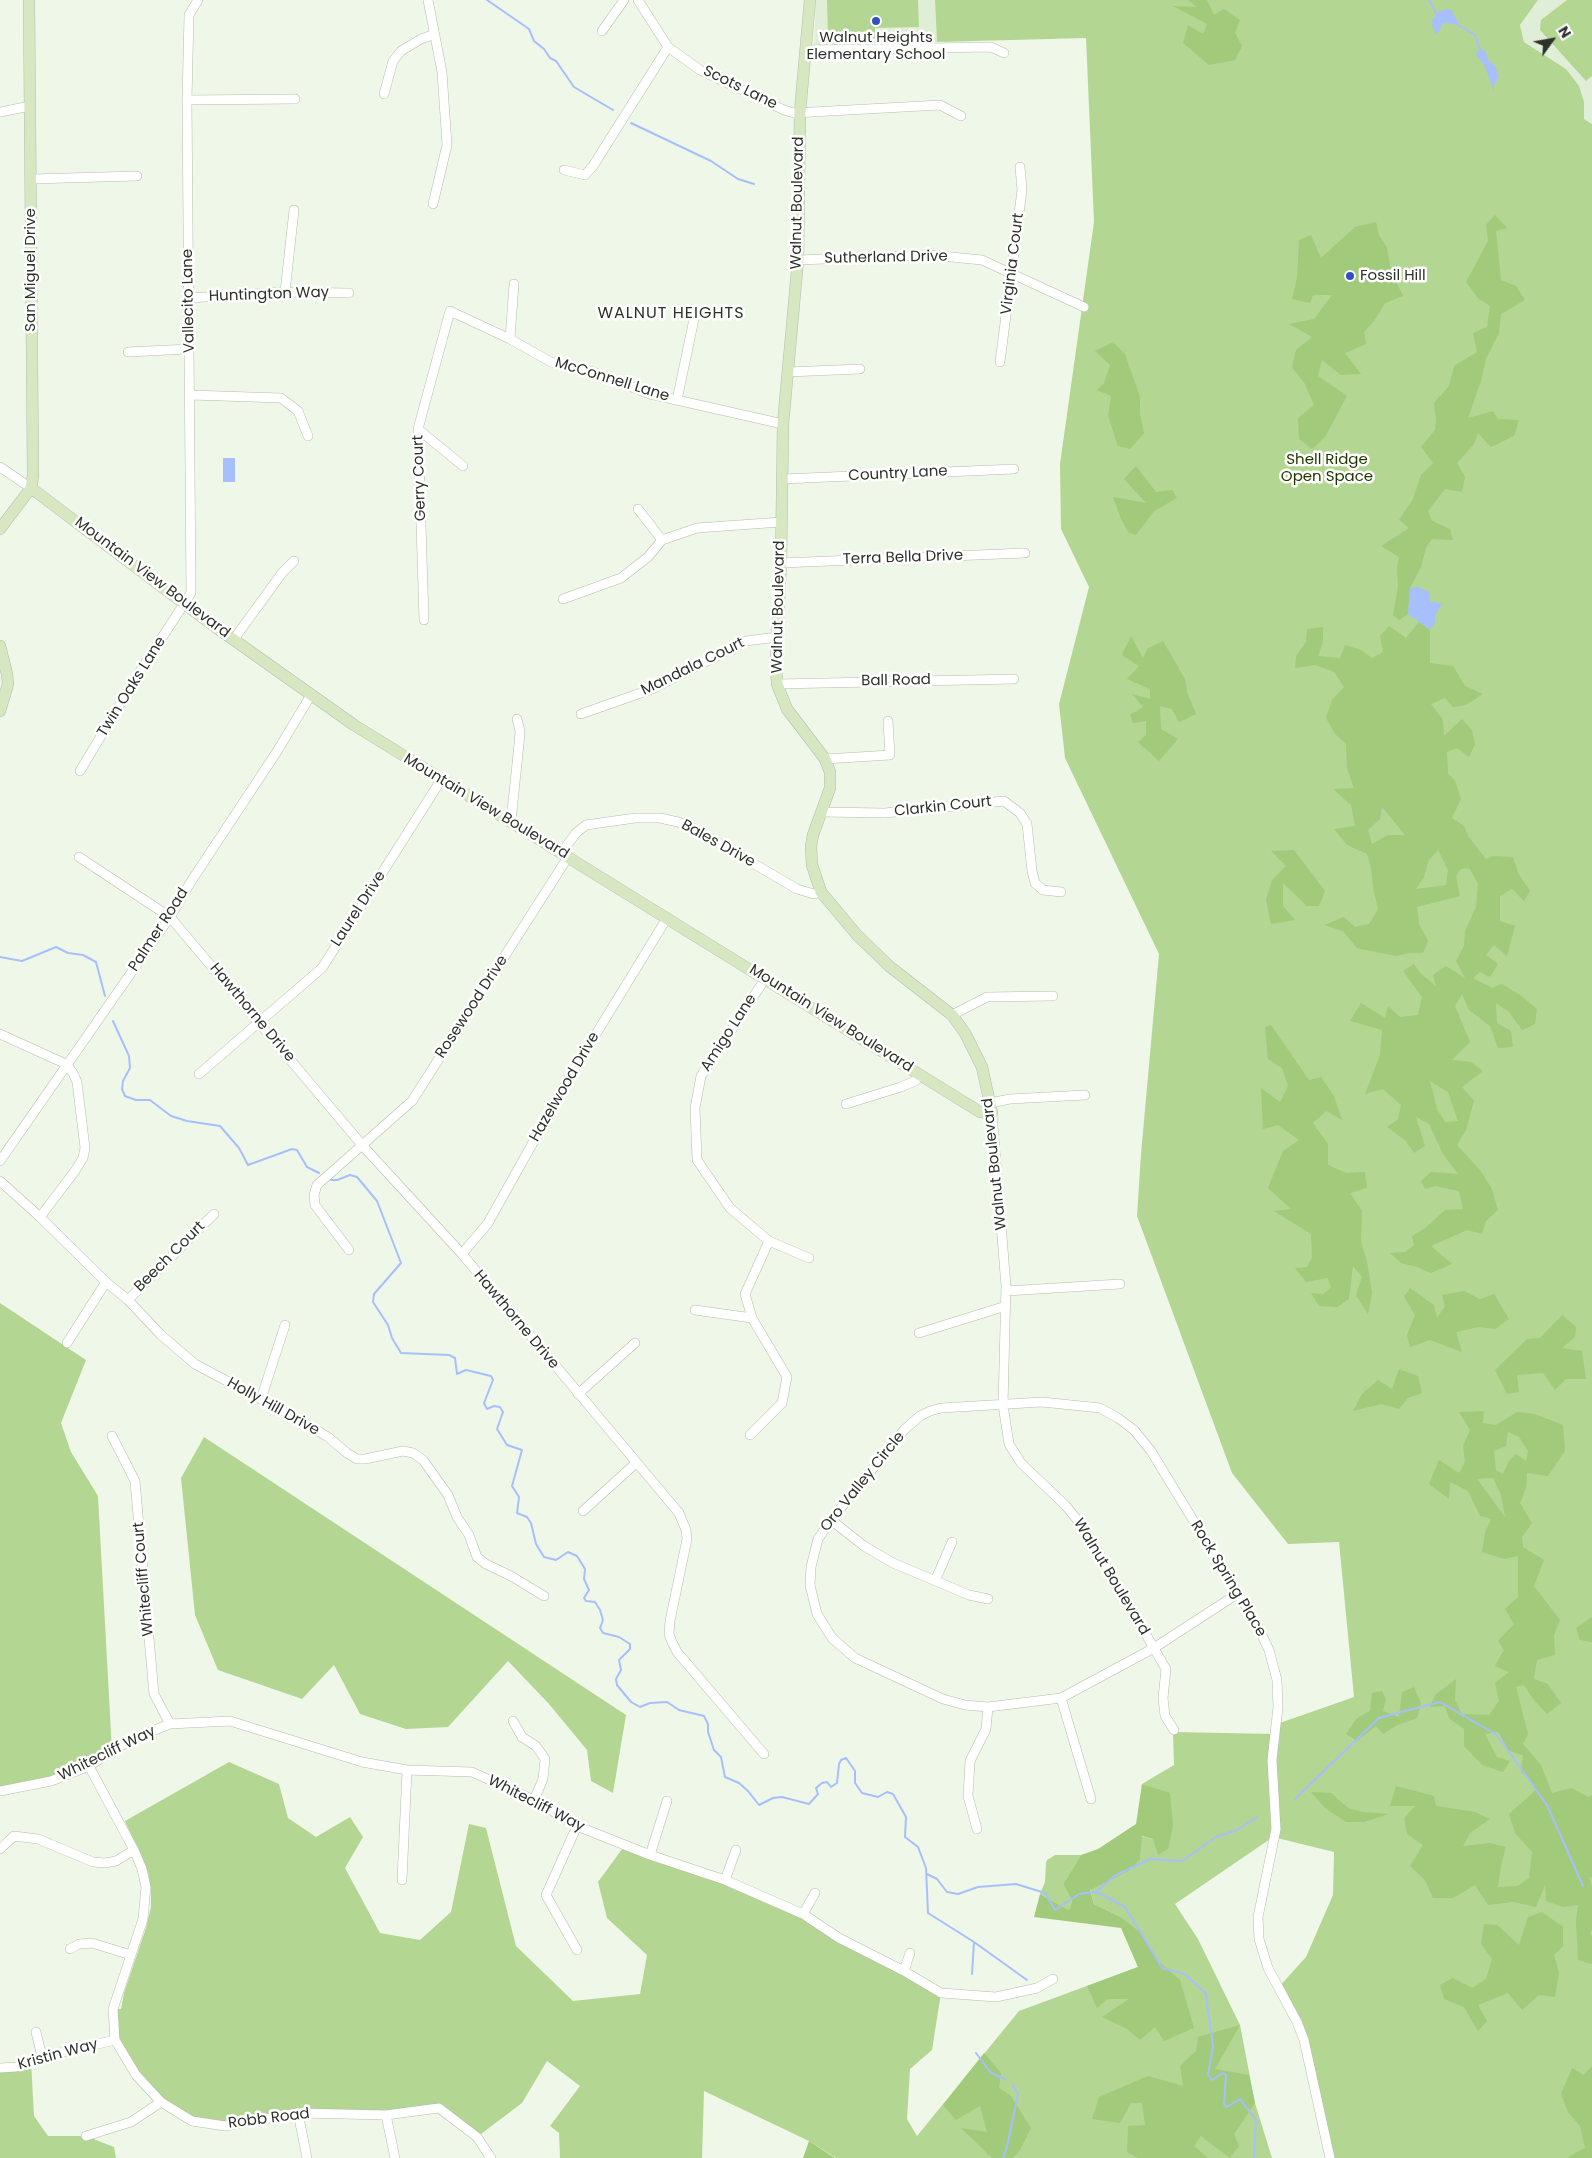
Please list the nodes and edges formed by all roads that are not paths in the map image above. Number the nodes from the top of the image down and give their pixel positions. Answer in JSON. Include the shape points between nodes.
{"nodes":[{"id":1,"x":29,"y":0,"type":"edge"},
{"id":2,"x":196,"y":0,"type":"edge"},
{"id":3,"x":428,"y":0,"type":"edge"},
{"id":4,"x":624,"y":0,"type":"edge"},
{"id":5,"x":638,"y":0,"type":"edge"},
{"id":6,"x":810,"y":0,"type":"edge"},
{"id":7,"x":602,"y":31,"type":"dead end"},
{"id":8,"x":435,"y":34,"type":"junction"},
{"id":9,"x":668,"y":47,"type":"junction"},
{"id":10,"x":805,"y":50,"type":"junction"},
{"id":11,"x":1004,"y":53,"type":"dead end"},
{"id":12,"x":384,"y":94,"type":"dead end"},
{"id":13,"x":295,"y":99,"type":"dead end"},
{"id":14,"x":187,"y":100,"type":"junction"},
{"id":15,"x":30,"y":106,"type":"junction"},
{"id":16,"x":0,"y":112,"type":"edge"},
{"id":17,"x":800,"y":112,"type":"junction"},
{"id":18,"x":961,"y":116,"type":"dead end"},
{"id":19,"x":1020,"y":166,"type":"dead end"},
{"id":20,"x":564,"y":170,"type":"dead end"},
{"id":21,"x":137,"y":176,"type":"dead end"},
{"id":22,"x":31,"y":179,"type":"junction"},
{"id":23,"x":433,"y":204,"type":"dead end"},
{"id":24,"x":294,"y":210,"type":"dead end"},
{"id":25,"x":798,"y":260,"type":"junction"},
{"id":26,"x":1012,"y":274,"type":"junction"},
{"id":27,"x":514,"y":284,"type":"dead end"},
{"id":28,"x":285,"y":292,"type":"junction"},
{"id":29,"x":348,"y":293,"type":"dead end"},
{"id":30,"x":188,"y":298,"type":"junction"},
{"id":31,"x":1084,"y":307,"type":"dead end"},
{"id":32,"x":450,"y":310,"type":"joint"},
{"id":33,"x":694,"y":319,"type":"dead end"},
{"id":34,"x":510,"y":339,"type":"junction"},
{"id":35,"x":189,"y":349,"type":"junction"},
{"id":36,"x":128,"y":352,"type":"dead end"},
{"id":37,"x":1000,"y":362,"type":"dead end"},
{"id":38,"x":860,"y":369,"type":"dead end"},
{"id":39,"x":788,"y":372,"type":"junction"},
{"id":40,"x":191,"y":395,"type":"junction"},
{"id":41,"x":677,"y":400,"type":"junction"},
{"id":42,"x":783,"y":424,"type":"junction"},
{"id":43,"x":418,"y":429,"type":"junction"},
{"id":44,"x":308,"y":436,"type":"dead end"},
{"id":45,"x":463,"y":466,"type":"dead end"},
{"id":46,"x":0,"y":467,"type":"edge"},
{"id":47,"x":1014,"y":470,"type":"dead end"},
{"id":48,"x":783,"y":479,"type":"junction"},
{"id":49,"x":31,"y":488,"type":"junction"},
{"id":50,"x":638,"y":509,"type":"dead end"},
{"id":51,"x":780,"y":522,"type":"junction"},
{"id":52,"x":0,"y":529,"type":"edge"},
{"id":53,"x":662,"y":540,"type":"junction"},
{"id":54,"x":1025,"y":553,"type":"dead end"},
{"id":55,"x":294,"y":561,"type":"dead end"},
{"id":56,"x":781,"y":563,"type":"junction"},
{"id":57,"x":564,"y":599,"type":"dead end"},
{"id":58,"x":185,"y":603,"type":"junction"},
{"id":59,"x":424,"y":620,"type":"dead end"},
{"id":60,"x":777,"y":636,"type":"junction"},
{"id":61,"x":234,"y":639,"type":"junction"},
{"id":62,"x":0,"y":646,"type":"edge"},
{"id":63,"x":1014,"y":679,"type":"dead end"},
{"id":64,"x":778,"y":684,"type":"junction"},
{"id":65,"x":311,"y":695,"type":"junction"},
{"id":66,"x":0,"y":711,"type":"edge"},
{"id":67,"x":581,"y":714,"type":"dead end"},
{"id":68,"x":517,"y":719,"type":"dead end"},
{"id":69,"x":888,"y":720,"type":"dead end"},
{"id":70,"x":825,"y":759,"type":"junction"},
{"id":71,"x":80,"y":771,"type":"dead end"},
{"id":72,"x":442,"y":780,"type":"junction"},
{"id":73,"x":822,"y":812,"type":"junction"},
{"id":74,"x":510,"y":821,"type":"junction"},
{"id":75,"x":565,"y":855,"type":"junction"},
{"id":76,"x":79,"y":857,"type":"dead end"},
{"id":77,"x":821,"y":892,"type":"junction"},
{"id":78,"x":1061,"y":892,"type":"dead end"},
{"id":79,"x":170,"y":917,"type":"junction"},
{"id":80,"x":667,"y":918,"type":"junction"},
{"id":81,"x":765,"y":979,"type":"junction"},
{"id":82,"x":1053,"y":996,"type":"dead end"},
{"id":83,"x":952,"y":1015,"type":"junction"},
{"id":84,"x":261,"y":1023,"type":"junction"},
{"id":85,"x":0,"y":1034,"type":"edge"},
{"id":86,"x":66,"y":1064,"type":"junction"},
{"id":87,"x":199,"y":1074,"type":"dead end"},
{"id":88,"x":921,"y":1075,"type":"junction"},
{"id":89,"x":1085,"y":1094,"type":"dead end"},
{"id":90,"x":846,"y":1104,"type":"dead end"},
{"id":91,"x":991,"y":1108,"type":"junction"},
{"id":92,"x":362,"y":1145,"type":"junction"},
{"id":93,"x":0,"y":1161,"type":"edge"},
{"id":94,"x":0,"y":1181,"type":"edge"},
{"id":95,"x":214,"y":1214,"type":"dead end"},
{"id":96,"x":40,"y":1217,"type":"junction"},
{"id":97,"x":769,"y":1241,"type":"junction"},
{"id":98,"x":349,"y":1250,"type":"dead end"},
{"id":99,"x":462,"y":1254,"type":"junction"},
{"id":100,"x":809,"y":1258,"type":"dead end"},
{"id":101,"x":106,"y":1282,"type":"junction"},
{"id":102,"x":1120,"y":1284,"type":"dead end"},
{"id":103,"x":1006,"y":1291,"type":"junction"},
{"id":104,"x":128,"y":1300,"type":"junction"},
{"id":105,"x":1006,"y":1306,"type":"junction"},
{"id":106,"x":695,"y":1310,"type":"dead end"},
{"id":107,"x":752,"y":1318,"type":"junction"},
{"id":108,"x":285,"y":1325,"type":"dead end"},
{"id":109,"x":920,"y":1333,"type":"dead end"},
{"id":110,"x":67,"y":1343,"type":"dead end"},
{"id":111,"x":635,"y":1344,"type":"dead end"},
{"id":112,"x":578,"y":1394,"type":"junction"},
{"id":113,"x":262,"y":1399,"type":"junction"},
{"id":114,"x":1003,"y":1406,"type":"junction"},
{"id":115,"x":1100,"y":1408,"type":"joint"},
{"id":116,"x":750,"y":1435,"type":"dead end"},
{"id":117,"x":112,"y":1436,"type":"dead end"},
{"id":118,"x":636,"y":1463,"type":"junction"},
{"id":119,"x":582,"y":1511,"type":"dead end"},
{"id":120,"x":831,"y":1520,"type":"junction"},
{"id":121,"x":952,"y":1542,"type":"dead end"},
{"id":122,"x":934,"y":1580,"type":"junction"},
{"id":123,"x":1237,"y":1594,"type":"junction"},
{"id":124,"x":544,"y":1596,"type":"dead end"},
{"id":125,"x":988,"y":1600,"type":"dead end"},
{"id":126,"x":1154,"y":1648,"type":"junction"},
{"id":127,"x":1061,"y":1698,"type":"junction"},
{"id":128,"x":988,"y":1707,"type":"junction"},
{"id":129,"x":513,"y":1721,"type":"dead end"},
{"id":130,"x":170,"y":1724,"type":"junction"},
{"id":131,"x":1174,"y":1730,"type":"dead end"},
{"id":132,"x":764,"y":1754,"type":"dead end"},
{"id":133,"x":89,"y":1766,"type":"junction"},
{"id":134,"x":407,"y":1770,"type":"junction"},
{"id":135,"x":0,"y":1791,"type":"edge"},
{"id":136,"x":1091,"y":1799,"type":"dead end"},
{"id":137,"x":534,"y":1800,"type":"junction"},
{"id":138,"x":667,"y":1801,"type":"dead end"},
{"id":139,"x":577,"y":1826,"type":"junction"},
{"id":140,"x":977,"y":1829,"type":"dead end"},
{"id":141,"x":0,"y":1849,"type":"edge"},
{"id":142,"x":134,"y":1850,"type":"junction"},
{"id":143,"x":736,"y":1850,"type":"dead end"},
{"id":144,"x":650,"y":1855,"type":"junction"},
{"id":145,"x":402,"y":1880,"type":"dead end"},
{"id":146,"x":725,"y":1880,"type":"junction"},
{"id":147,"x":815,"y":1893,"type":"dead end"},
{"id":148,"x":803,"y":1914,"type":"junction"},
{"id":149,"x":70,"y":1949,"type":"dead end"},
{"id":150,"x":577,"y":1950,"type":"dead end"},
{"id":151,"x":910,"y":1953,"type":"dead end"},
{"id":152,"x":131,"y":1955,"type":"junction"},
{"id":153,"x":904,"y":1971,"type":"junction"},
{"id":154,"x":1052,"y":1979,"type":"dead end"},
{"id":155,"x":36,"y":2032,"type":"dead end"},
{"id":156,"x":115,"y":2040,"type":"junction"},
{"id":157,"x":42,"y":2057,"type":"junction"},
{"id":158,"x":0,"y":2068,"type":"edge"},
{"id":159,"x":161,"y":2102,"type":"junction"},
{"id":160,"x":298,"y":2113,"type":"junction"},
{"id":161,"x":386,"y":2116,"type":"junction"},
{"id":162,"x":86,"y":2136,"type":"dead end"},
{"id":163,"x":307,"y":2158,"type":"edge"},
{"id":164,"x":395,"y":2158,"type":"edge"},
{"id":165,"x":491,"y":2158,"type":"edge"},
{"id":166,"x":1330,"y":2158,"type":"edge"}],
"edges":[{"from":1,"to":15,"type":"street","name":"San Miguel Drive"},
{"from":2,"to":14,"type":"street","name":"Vallecito Lane","via":[[189,15]]},
{"from":3,"to":8,"type":"street"},
{"from":4,"to":7,"type":"street"},
{"from":5,"to":9,"type":"street","name":"Scots Lane"},
{"from":6,"to":10,"type":"street","name":"Walnut Boulevard"},
{"from":8,"to":12,"type":"street","via":[[401,51],[393,62]]},
{"from":8,"to":23,"type":"street","via":[[442,72],[447,145]]},
{"from":9,"to":17,"type":"street","name":"Scots Lane","via":[[700,70],[784,110]]},
{"from":9,"to":20,"type":"street","via":[[593,166],[585,175]]},
{"from":10,"to":11,"type":"street","via":[[991,47]]},
{"from":10,"to":17,"type":"street","name":"Walnut Boulevard"},
{"from":13,"to":14,"type":"street"},
{"from":14,"to":30,"type":"street","name":"Vallecito Lane"},
{"from":15,"to":16,"type":"street"},
{"from":15,"to":22,"type":"street","name":"San Miguel Drive"},
{"from":17,"to":18,"type":"street","name":"Scots Lane","via":[[940,105]]},
{"from":17,"to":25,"type":"street","name":"Walnut Boulevard"},
{"from":19,"to":26,"type":"street","name":"Virginia Court","via":[[1022,190]]},
{"from":21,"to":22,"type":"street"},
{"from":22,"to":49,"type":"street","name":"San Miguel Drive"},
{"from":24,"to":28,"type":"street"},
{"from":25,"to":26,"type":"street","name":"Sutherland Drive","via":[[930,255],[982,260]]},
{"from":25,"to":39,"type":"street","name":"Walnut Boulevard"},
{"from":26,"to":31,"type":"street","name":"Sutherland Drive"},
{"from":26,"to":37,"type":"street","name":"Virginia Court"},
{"from":27,"to":34,"type":"street"},
{"from":28,"to":29,"type":"street","name":"Huntington Way"},
{"from":28,"to":30,"type":"street","name":"Huntington Way"},
{"from":30,"to":35,"type":"street","name":"Vallecito Lane"},
{"from":32,"to":34,"type":"street","name":"McConnell Lane"},
{"from":32,"to":43,"type":"street","name":"Gerry Court"},
{"from":33,"to":41,"type":"street"},
{"from":34,"to":41,"type":"street","name":"McConnell Lane","via":[[551,362],[590,371],[626,386]]},
{"from":35,"to":36,"type":"street"},
{"from":35,"to":40,"type":"street","name":"Vallecito Lane"},
{"from":38,"to":39,"type":"street"},
{"from":39,"to":42,"type":"street","name":"Walnut Boulevard"},
{"from":40,"to":44,"type":"street","via":[[281,398],[298,411]]},
{"from":40,"to":58,"type":"street","name":"Vallecito Lane","via":[[191,594]]},
{"from":41,"to":42,"type":"street","name":"McConnell Lane"},
{"from":42,"to":48,"type":"street","name":"Walnut Boulevard"},
{"from":43,"to":45,"type":"street"},
{"from":43,"to":59,"type":"street","name":"Gerry Court"},
{"from":46,"to":49,"type":"street","name":"Mountain View Boulevard"},
{"from":47,"to":48,"type":"street","name":"Country Lane"},
{"from":48,"to":51,"type":"street","name":"Walnut Boulevard"},
{"from":49,"to":52,"type":"street"},
{"from":49,"to":58,"type":"street","name":"Mountain View Boulevard"},
{"from":50,"to":53,"type":"street"},
{"from":51,"to":53,"type":"street","via":[[697,528]]},
{"from":51,"to":56,"type":"street","name":"Walnut Boulevard"},
{"from":53,"to":57,"type":"street","via":[[648,557],[621,578]]},
{"from":54,"to":56,"type":"street","name":"Terra Bella Drive"},
{"from":55,"to":61,"type":"street"},
{"from":56,"to":60,"type":"street","name":"Walnut Boulevard"},
{"from":58,"to":61,"type":"street","name":"Mountain View Boulevard"},
{"from":58,"to":71,"type":"street","name":"Twin Oaks Lane"},
{"from":60,"to":64,"type":"street","name":"Walnut Boulevard"},
{"from":60,"to":67,"type":"street","name":"Mandala Court","via":[[746,641],[652,689]]},
{"from":61,"to":65,"type":"street","name":"Mountain View Boulevard"},
{"from":62,"to":66,"type":"street","via":[[8,684]]},
{"from":63,"to":64,"type":"street","name":"Ball Road"},
{"from":64,"to":70,"type":"street","name":"Walnut Boulevard","via":[[787,709]]},
{"from":65,"to":72,"type":"street","name":"Mountain View Boulevard"},
{"from":65,"to":79,"type":"street","name":"Palmer Road"},
{"from":68,"to":74,"type":"street","via":[[520,731]]},
{"from":69,"to":70,"type":"street","via":[[890,755]]},
{"from":70,"to":73,"type":"street","name":"Walnut Boulevard","via":[[831,779]]},
{"from":72,"to":74,"type":"street","name":"Mountain View Boulevard"},
{"from":72,"to":84,"type":"street","name":"Laurel Drive","via":[[322,968]]},
{"from":73,"to":77,"type":"street","name":"Walnut Boulevard","via":[[811,846],[812,865]]},
{"from":73,"to":78,"type":"street","name":"Clarkin Court","via":[[885,813],[1004,801],[1020,813],[1027,824],[1035,882],[1042,890]]},
{"from":74,"to":75,"type":"street","name":"Mountain View Boulevard"},
{"from":75,"to":77,"type":"street","name":"Bales Drive","via":[[576,833],[586,825],[660,818],[693,828],[797,889],[814,894]]},
{"from":75,"to":80,"type":"street","name":"Mountain View Boulevard"},
{"from":75,"to":92,"type":"street","name":"Rosewood Drive","via":[[412,1101]]},
{"from":76,"to":79,"type":"street","name":"Hawthorne Drive"},
{"from":77,"to":83,"type":"street","name":"Walnut Boulevard","via":[[857,935],[889,966]]},
{"from":79,"to":84,"type":"street","name":"Hawthorne Drive"},
{"from":79,"to":86,"type":"street","name":"Palmer Road"},
{"from":80,"to":81,"type":"street","name":"Mountain View Boulevard"},
{"from":80,"to":99,"type":"street","name":"Hazelwood Drive","via":[[569,1078],[488,1223]]},
{"from":81,"to":88,"type":"street","name":"Mountain View Boulevard"},
{"from":81,"to":97,"type":"street","name":"Amigo Lane","via":[[701,1076],[695,1108],[696,1160],[730,1208]]},
{"from":82,"to":83,"type":"street","via":[[986,997]]},
{"from":83,"to":91,"type":"street","name":"Walnut Boulevard","via":[[982,1067]]},
{"from":84,"to":87,"type":"street","name":"Laurel Drive"},
{"from":84,"to":92,"type":"street","name":"Hawthorne Drive"},
{"from":85,"to":86,"type":"street"},
{"from":86,"to":93,"type":"street","name":"Palmer Road"},
{"from":86,"to":96,"type":"street","via":[[77,1082],[84,1148],[80,1164]]},
{"from":88,"to":90,"type":"street","via":[[915,1082]]},
{"from":88,"to":91,"type":"street","name":"Mountain View Boulevard","via":[[980,1112]]},
{"from":89,"to":91,"type":"street","via":[[1010,1099]]},
{"from":91,"to":103,"type":"street","name":"Walnut Boulevard"},
{"from":92,"to":98,"type":"street","name":"Rosewood Drive","via":[[317,1185],[314,1195],[315,1205]]},
{"from":92,"to":99,"type":"street","name":"Hawthorne Drive"},
{"from":94,"to":96,"type":"street","name":"Holly Hill Drive"},
{"from":95,"to":104,"type":"street","name":"Beech Court"},
{"from":96,"to":101,"type":"street","name":"Holly Hill Drive"},
{"from":97,"to":100,"type":"street","name":"Amigo Lane"},
{"from":97,"to":107,"type":"street","via":[[745,1294]]},
{"from":99,"to":112,"type":"street","name":"Hawthorne Drive"},
{"from":101,"to":104,"type":"street","name":"Holly Hill Drive"},
{"from":101,"to":110,"type":"street"},
{"from":102,"to":103,"type":"street"},
{"from":103,"to":105,"type":"street","name":"Walnut Boulevard"},
{"from":104,"to":113,"type":"street","name":"Holly Hill Drive","via":[[160,1335],[195,1364]]},
{"from":105,"to":109,"type":"street"},
{"from":105,"to":114,"type":"street","name":"Walnut Boulevard"},
{"from":106,"to":107,"type":"street"},
{"from":107,"to":116,"type":"street","via":[[787,1377],[782,1402]]},
{"from":108,"to":113,"type":"street"},
{"from":111,"to":112,"type":"street"},
{"from":112,"to":118,"type":"street","name":"Hawthorne Drive"},
{"from":113,"to":124,"type":"street","name":"Holly Hill Drive","via":[[328,1437],[357,1458],[403,1451],[413,1453],[423,1460],[448,1495],[477,1557]]},
{"from":114,"to":115,"type":"street","name":"Oro Valley Circle","via":[[1042,1402]]},
{"from":114,"to":120,"type":"street","name":"Oro Valley Circle","via":[[941,1408],[920,1416],[904,1430]]},
{"from":114,"to":126,"type":"street","name":"Walnut Boulevard","via":[[1009,1444],[1021,1463],[1084,1528]]},
{"from":115,"to":123,"type":"street","name":"Rock Spring Place","via":[[1134,1430],[1151,1451]]},
{"from":117,"to":130,"type":"street","name":"Whitecliff Court","via":[[135,1480],[154,1694]]},
{"from":118,"to":119,"type":"street"},
{"from":118,"to":132,"type":"street","name":"Hawthorne Drive","via":[[679,1513],[686,1530],[687,1539],[670,1621],[672,1642]]},
{"from":120,"to":122,"type":"street","via":[[864,1546],[893,1563]]},
{"from":120,"to":128,"type":"street","name":"Oro Valley Circle","via":[[818,1539],[810,1585],[817,1614],[832,1638],[855,1658],[943,1699]]},
{"from":121,"to":122,"type":"street"},
{"from":122,"to":125,"type":"street"},
{"from":123,"to":126,"type":"street","name":"Oro Valley Circle"},
{"from":123,"to":166,"type":"street","name":"Rock Spring Place","via":[[1269,1650],[1277,1680],[1278,1707],[1272,1760],[1276,1829],[1258,1918],[1259,1939],[1268,1968],[1304,2040]]},
{"from":126,"to":127,"type":"street","name":"Oro Valley Circle"},
{"from":126,"to":131,"type":"street","name":"Walnut Boulevard","via":[[1166,1669],[1165,1716]]},
{"from":127,"to":128,"type":"street","name":"Oro Valley Circle"},
{"from":127,"to":136,"type":"street"},
{"from":128,"to":140,"type":"street","via":[[986,1729],[970,1761],[968,1796]]},
{"from":129,"to":137,"type":"street","via":[[522,1736],[536,1746],[545,1759],[543,1779]]},
{"from":130,"to":133,"type":"street","name":"Whitecliff Way","via":[[132,1739]]},
{"from":130,"to":134,"type":"street","name":"Whitecliff Way","via":[[230,1721],[362,1762]]},
{"from":133,"to":135,"type":"street","name":"Whitecliff Way","via":[[51,1781]]},
{"from":133,"to":142,"type":"street","name":"Robb Road"},
{"from":134,"to":137,"type":"street","name":"Whitecliff Way","via":[[472,1772]]},
{"from":134,"to":145,"type":"street"},
{"from":137,"to":139,"type":"street","name":"Whitecliff Way"},
{"from":138,"to":144,"type":"street"},
{"from":139,"to":144,"type":"street","name":"Whitecliff Way"},
{"from":139,"to":150,"type":"street","via":[[546,1895]]},
{"from":141,"to":142,"type":"street","via":[[14,1836],[38,1839],[93,1862],[105,1863],[116,1861]]},
{"from":142,"to":152,"type":"street","name":"Robb Road","via":[[142,1869],[146,1902]]},
{"from":143,"to":146,"type":"street"},
{"from":144,"to":146,"type":"street","name":"Whitecliff Way"},
{"from":146,"to":148,"type":"street","name":"Whitecliff Way"},
{"from":147,"to":148,"type":"street"},
{"from":148,"to":153,"type":"street","name":"Whitecliff Way","via":[[839,1938]]},
{"from":149,"to":152,"type":"street","via":[[92,1943]]},
{"from":151,"to":153,"type":"street"},
{"from":152,"to":156,"type":"street","name":"Robb Road","via":[[114,2009]]},
{"from":153,"to":154,"type":"street","name":"Whitecliff Way","via":[[941,1993],[996,1998],[1037,1988]]},
{"from":155,"to":157,"type":"street"},
{"from":156,"to":157,"type":"street","name":"Kristin Way"},
{"from":156,"to":159,"type":"street","name":"Robb Road","via":[[136,2075]]},
{"from":157,"to":158,"type":"street","name":"Kristin Way","via":[[16,2067]]},
{"from":159,"to":160,"type":"street","name":"Robb Road","via":[[192,2121],[225,2126]]},
{"from":159,"to":162,"type":"street","via":[[131,2122]]},
{"from":160,"to":161,"type":"street","name":"Robb Road"},
{"from":160,"to":163,"type":"street"},
{"from":161,"to":164,"type":"street"},
{"from":161,"to":165,"type":"street","name":"Robb Road","via":[[439,2108],[477,2137]]}]}
